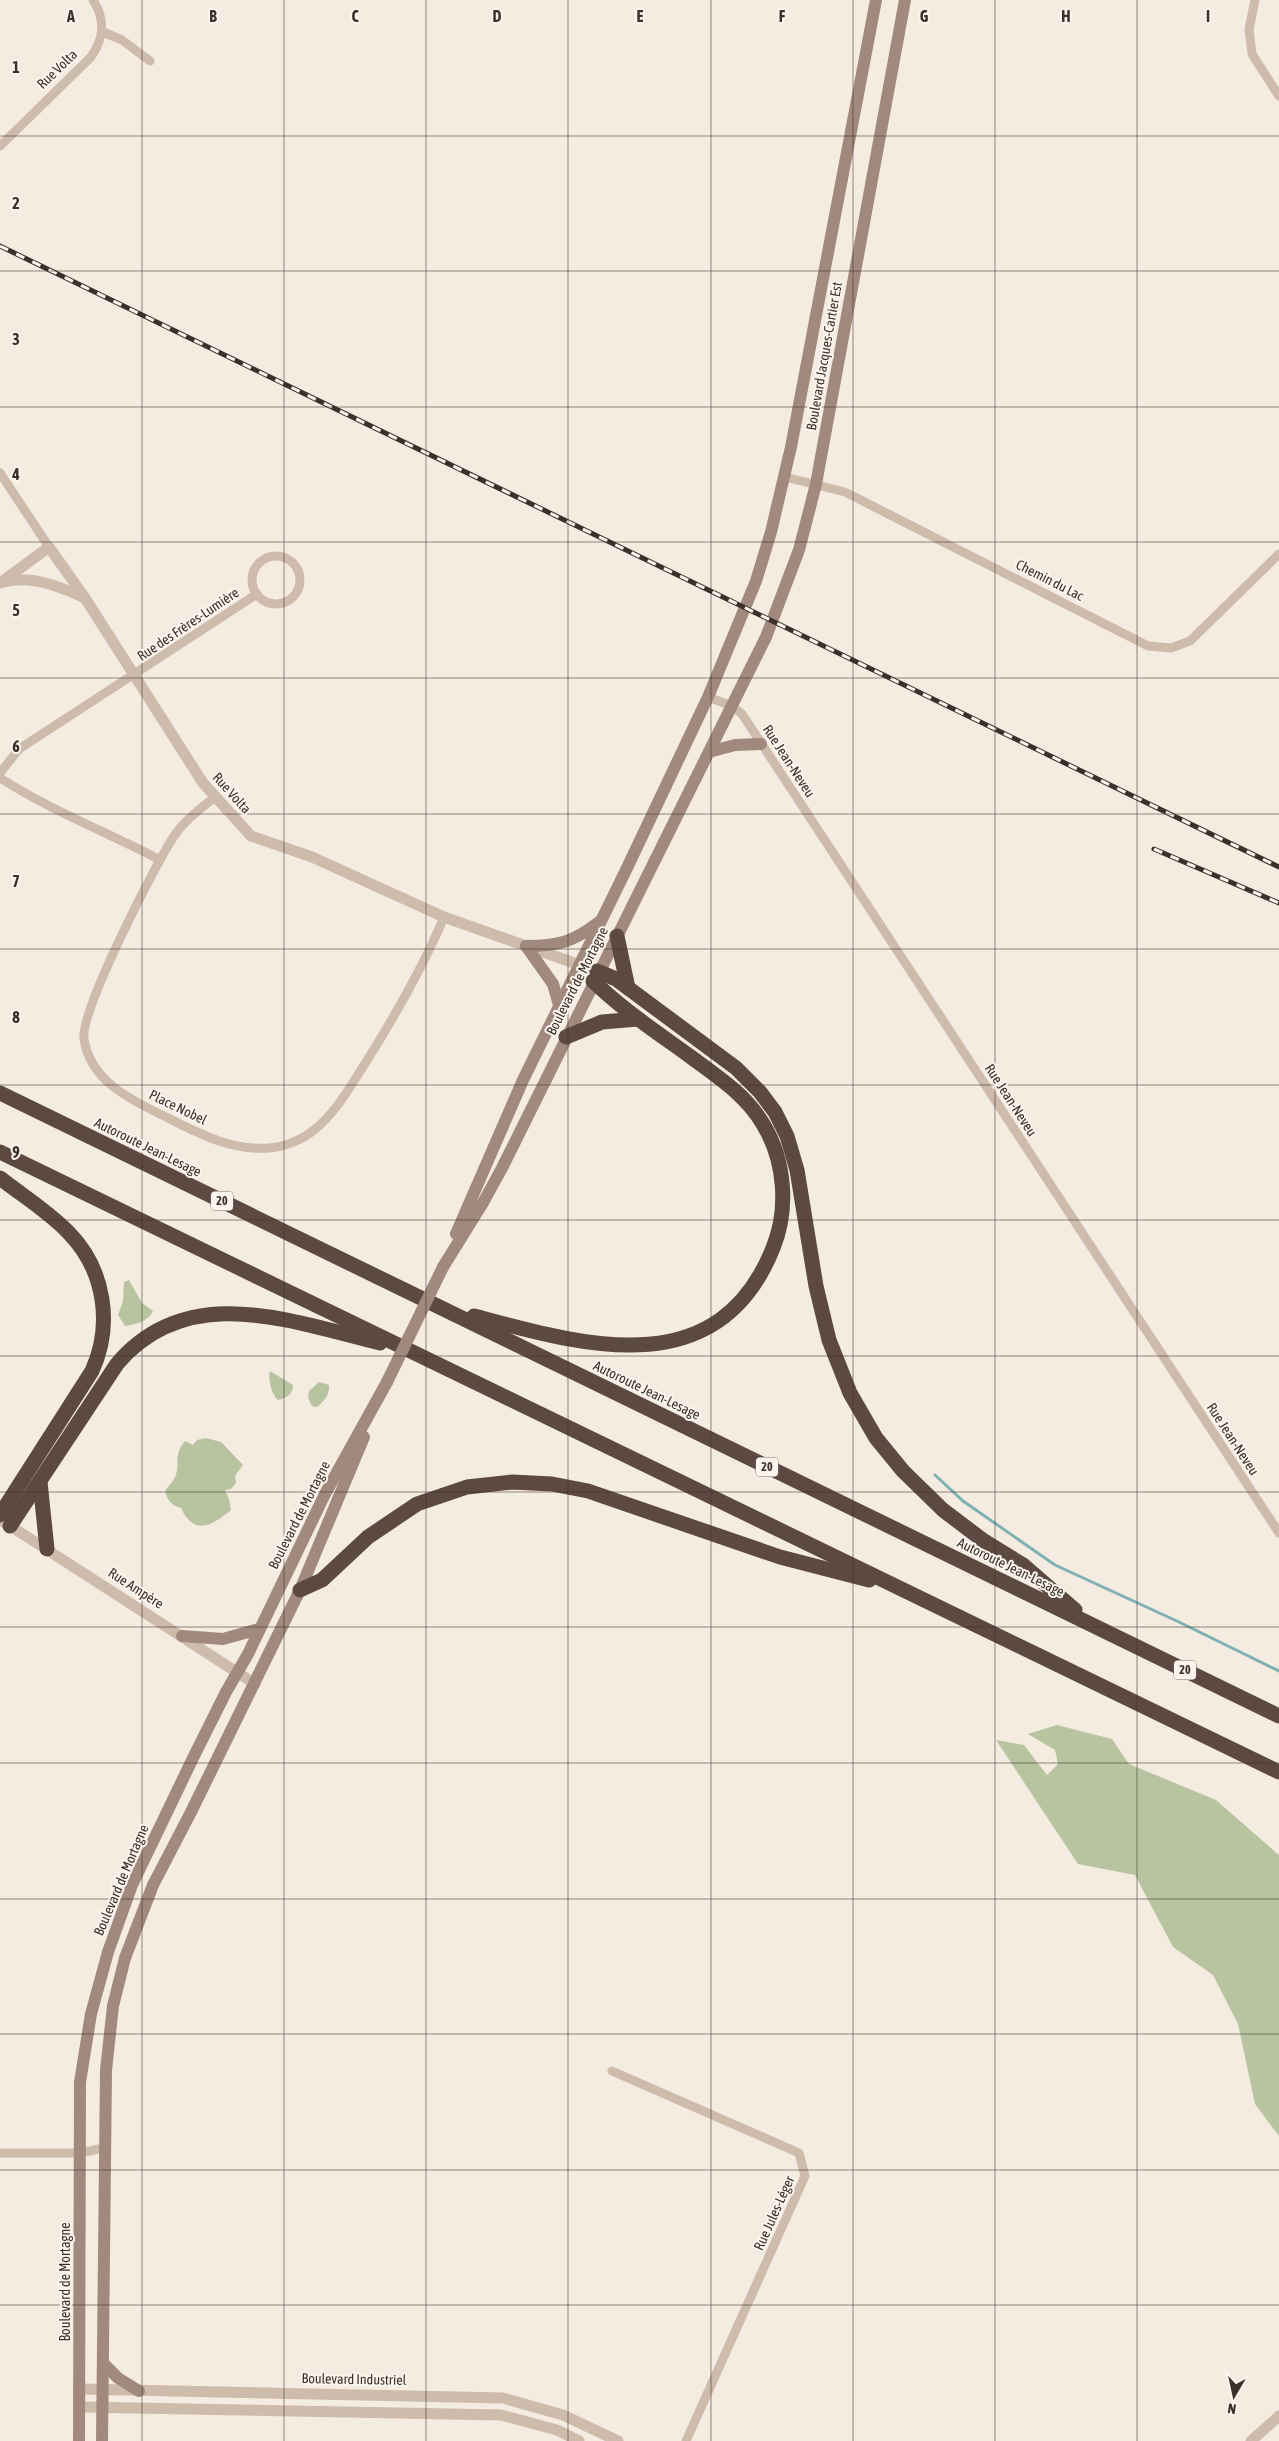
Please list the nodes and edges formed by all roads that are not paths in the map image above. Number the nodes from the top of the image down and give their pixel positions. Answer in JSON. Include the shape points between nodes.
{"nodes":[{"id":1,"x":93,"y":0,"type":"edge"},
{"id":2,"x":876,"y":0,"type":"edge"},
{"id":3,"x":905,"y":0,"type":"edge"},
{"id":4,"x":1254,"y":0,"type":"edge"},
{"id":5,"x":103,"y":32,"type":"junction"},
{"id":6,"x":150,"y":61,"type":"dead end"},
{"id":7,"x":1279,"y":96,"type":"edge"},
{"id":8,"x":0,"y":146,"type":"edge"},
{"id":9,"x":0,"y":473,"type":"edge"},
{"id":10,"x":785,"y":477,"type":"junction"},
{"id":11,"x":816,"y":484,"type":"junction"},
{"id":12,"x":49,"y":547,"type":"junction"},
{"id":13,"x":1279,"y":554,"type":"edge"},
{"id":14,"x":0,"y":583,"type":"edge"},
{"id":15,"x":256,"y":594,"type":"junction"},
{"id":16,"x":85,"y":598,"type":"junction"},
{"id":17,"x":135,"y":676,"type":"junction"},
{"id":18,"x":708,"y":697,"type":"junction"},
{"id":19,"x":732,"y":706,"type":"junction"},
{"id":20,"x":761,"y":744,"type":"junction"},
{"id":21,"x":710,"y":752,"type":"junction"},
{"id":22,"x":0,"y":773,"type":"edge"},
{"id":23,"x":0,"y":778,"type":"edge"},
{"id":24,"x":215,"y":797,"type":"junction"},
{"id":25,"x":160,"y":860,"type":"junction"},
{"id":26,"x":444,"y":917,"type":"junction"},
{"id":27,"x":601,"y":920,"type":"junction"},
{"id":28,"x":617,"y":936,"type":"junction"},
{"id":29,"x":526,"y":946,"type":"junction"},
{"id":30,"x":579,"y":966,"type":"junction"},
{"id":31,"x":595,"y":976,"type":"junction"},
{"id":32,"x":628,"y":988,"type":"junction"},
{"id":33,"x":559,"y":1005,"type":"junction"},
{"id":34,"x":638,"y":1019,"type":"junction"},
{"id":35,"x":566,"y":1037,"type":"junction"},
{"id":36,"x":0,"y":1093,"type":"edge"},
{"id":37,"x":0,"y":1152,"type":"edge"},
{"id":38,"x":0,"y":1178,"type":"edge"},
{"id":39,"x":443,"y":1267,"type":"junction"},
{"id":40,"x":443,"y":1308,"type":"junction"},
{"id":41,"x":408,"y":1350,"type":"junction"},
{"id":42,"x":387,"y":1382,"type":"junction"},
{"id":43,"x":40,"y":1482,"type":"junction"},
{"id":44,"x":0,"y":1515,"type":"edge"},
{"id":45,"x":5,"y":1523,"type":"edge"},
{"id":46,"x":1279,"y":1533,"type":"edge"},
{"id":47,"x":47,"y":1549,"type":"junction"},
{"id":48,"x":902,"y":1589,"type":"junction"},
{"id":49,"x":300,"y":1590,"type":"junction"},
{"id":50,"x":1091,"y":1624,"type":"junction"},
{"id":51,"x":259,"y":1629,"type":"junction"},
{"id":52,"x":182,"y":1636,"type":"junction"},
{"id":53,"x":238,"y":1672,"type":"junction"},
{"id":54,"x":254,"y":1684,"type":"junction"},
{"id":55,"x":1279,"y":1716,"type":"edge"},
{"id":56,"x":1279,"y":1772,"type":"edge"},
{"id":57,"x":612,"y":2071,"type":"dead end"},
{"id":58,"x":104,"y":2148,"type":"junction"},
{"id":59,"x":0,"y":2153,"type":"edge"},
{"id":60,"x":80,"y":2153,"type":"junction"},
{"id":61,"x":103,"y":2363,"type":"junction"},
{"id":62,"x":80,"y":2389,"type":"junction"},
{"id":63,"x":102,"y":2390,"type":"junction"},
{"id":64,"x":140,"y":2391,"type":"junction"},
{"id":65,"x":168,"y":2392,"type":"junction"},
{"id":66,"x":355,"y":2394,"type":"junction"},
{"id":67,"x":484,"y":2397,"type":"junction"},
{"id":68,"x":80,"y":2407,"type":"junction"},
{"id":69,"x":103,"y":2407,"type":"junction"},
{"id":70,"x":168,"y":2408,"type":"junction"},
{"id":71,"x":354,"y":2412,"type":"junction"},
{"id":72,"x":483,"y":2415,"type":"junction"},
{"id":73,"x":1279,"y":2416,"type":"edge"},
{"id":74,"x":79,"y":2441,"type":"edge"},
{"id":75,"x":102,"y":2441,"type":"edge"},
{"id":76,"x":580,"y":2441,"type":"edge"},
{"id":77,"x":618,"y":2441,"type":"edge"},
{"id":78,"x":686,"y":2441,"type":"edge"},
{"id":79,"x":1250,"y":2441,"type":"edge"}],
"edges":[{"from":1,"to":5,"type":"street","via":[[102,19]]},
{"from":2,"to":10,"type":"main road","name":"Boulevard Jacques-Cartier Est"},
{"from":3,"to":11,"type":"main road","name":"Boulevard Jacques-Cartier Est"},
{"from":4,"to":7,"type":"street","via":[[1249,29],[1252,54]]},
{"from":5,"to":6,"type":"street","via":[[122,40]]},
{"from":5,"to":8,"type":"street","name":"Rue Volta","via":[[91,57]]},
{"from":9,"to":12,"type":"street","name":"Rue Volta"},
{"from":10,"to":11,"type":"street","name":"Chemin du Lac"},
{"from":10,"to":18,"type":"main road","name":"Boulevard Jacques-Cartier Est","via":[[756,581]]},
{"from":11,"to":13,"type":"street","name":"Chemin du Lac","via":[[845,492],[907,522],[1148,646],[1171,648],[1190,641]]},
{"from":11,"to":19,"type":"main road","name":"Boulevard Jacques-Cartier Est","via":[[799,550],[780,605]]},
{"from":12,"to":14,"type":"street"},
{"from":12,"to":16,"type":"street","name":"Rue Volta"},
{"from":14,"to":16,"type":"street","via":[[16,579],[36,581]]},
{"from":15,"to":15,"type":"street","via":[[270,604],[286,603],[298,592],[300,584],[298,569],[293,562],[271,557],[264,560],[252,580]]},
{"from":15,"to":17,"type":"street","name":"Rue des Frères-Lumière"},
{"from":16,"to":17,"type":"street","name":"Rue Volta"},
{"from":17,"to":22,"type":"street","name":"Rue des Frères-Lumière","via":[[19,749]]},
{"from":17,"to":24,"type":"street","name":"Rue Volta"},
{"from":18,"to":19,"type":"street","name":"Rue Jean-Neveu"},
{"from":18,"to":27,"type":"main road","name":"Boulevard de Mortagne"},
{"from":19,"to":20,"type":"street","name":"Rue Jean-Neveu","via":[[742,714]]},
{"from":19,"to":21,"type":"main road","name":"Boulevard de Mortagne"},
{"from":20,"to":21,"type":"main road","via":[[735,745]]},
{"from":20,"to":46,"type":"street","name":"Rue Jean-Neveu"},
{"from":21,"to":28,"type":"main road","name":"Boulevard de Mortagne"},
{"from":23,"to":25,"type":"street","via":[[30,797]]},
{"from":24,"to":25,"type":"street","name":"Place Nobel","via":[[188,819]]},
{"from":24,"to":26,"type":"street","name":"Rue Volta","via":[[251,836],[312,857]]},
{"from":25,"to":26,"type":"street","name":"Place Nobel","via":[[105,973],[86,1021],[84,1038],[98,1072],[114,1088],[197,1133],[247,1149],[271,1148],[292,1142],[312,1132],[333,1112],[390,1024]]},
{"from":26,"to":29,"type":"street","name":"Rue Volta"},
{"from":27,"to":29,"type":"main road","via":[[574,940],[547,946]]},
{"from":27,"to":30,"type":"main road","name":"Boulevard de Mortagne"},
{"from":28,"to":31,"type":"main road","name":"Boulevard de Mortagne"},
{"from":28,"to":32,"type":"highway"},
{"from":29,"to":30,"type":"street","name":"Rue Volta"},
{"from":29,"to":33,"type":"main road","via":[[554,984]]},
{"from":30,"to":31,"type":"street","name":"Rue Volta"},
{"from":30,"to":33,"type":"main road","name":"Boulevard de Mortagne"},
{"from":31,"to":32,"type":"highway","via":[[613,977]]},
{"from":31,"to":34,"type":"highway"},
{"from":31,"to":35,"type":"main road","name":"Boulevard de Mortagne"},
{"from":32,"to":50,"type":"highway","via":[[736,1068],[760,1092],[780,1120],[797,1170],[829,1340],[850,1393],[876,1438],[943,1510],[1023,1565]]},
{"from":33,"to":39,"type":"main road","name":"Boulevard de Mortagne","via":[[516,1094]]},
{"from":34,"to":35,"type":"highway","via":[[602,1022]]},
{"from":34,"to":40,"type":"highway","via":[[729,1086],[764,1125],[778,1165],[782,1203],[777,1237],[759,1276],[739,1302],[711,1324],[676,1339],[645,1345],[565,1340]]},
{"from":35,"to":39,"type":"main road","name":"Boulevard de Mortagne","via":[[484,1201]]},
{"from":36,"to":40,"type":"highway","name":"Autoroute Jean-Lesage","number":"20"},
{"from":37,"to":41,"type":"highway"},
{"from":38,"to":44,"type":"highway","via":[[58,1223],[79,1244],[96,1275],[104,1316],[102,1341],[92,1371]]},
{"from":39,"to":42,"type":"main road","name":"Boulevard de Mortagne","bridge":true},
{"from":40,"to":50,"type":"highway","name":"Autoroute Jean-Lesage","number":"20"},
{"from":41,"to":43,"type":"highway","via":[[272,1317],[207,1314],[176,1321],[149,1334],[120,1360]]},
{"from":41,"to":48,"type":"highway"},
{"from":42,"to":49,"type":"main road","name":"Boulevard de Mortagne"},
{"from":42,"to":51,"type":"main road","name":"Boulevard de Mortagne","via":[[325,1494]]},
{"from":43,"to":45,"type":"highway"},
{"from":43,"to":47,"type":"highway"},
{"from":45,"to":47,"type":"street","name":"Rue Ampère"},
{"from":47,"to":52,"type":"street","name":"Rue Ampère"},
{"from":48,"to":49,"type":"highway","via":[[780,1557],[588,1491],[552,1484],[512,1482],[467,1487],[417,1504],[368,1536],[322,1580]]},
{"from":48,"to":56,"type":"highway"},
{"from":49,"to":54,"type":"main road","name":"Boulevard de Mortagne"},
{"from":50,"to":55,"type":"highway","name":"Autoroute Jean-Lesage","number":"20"},
{"from":51,"to":52,"type":"main road","via":[[223,1639]]},
{"from":51,"to":53,"type":"main road","name":"Boulevard de Mortagne"},
{"from":52,"to":53,"type":"street","name":"Rue Ampère"},
{"from":53,"to":54,"type":"street","name":"Rue Ampère"},
{"from":53,"to":60,"type":"main road","name":"Boulevard de Mortagne","via":[[145,1857],[114,1933],[91,2014],[84,2052],[80,2082]]},
{"from":54,"to":58,"type":"main road","name":"Boulevard de Mortagne","via":[[155,1879],[131,1938],[113,2006],[106,2070]]},
{"from":57,"to":78,"type":"street","name":"Rue Jules-Léger","via":[[799,2153],[805,2176]]},
{"from":58,"to":60,"type":"street"},
{"from":58,"to":61,"type":"main road","name":"Boulevard de Mortagne"},
{"from":59,"to":60,"type":"street"},
{"from":60,"to":62,"type":"main road","name":"Boulevard de Mortagne"},
{"from":61,"to":63,"type":"main road","name":"Boulevard de Mortagne"},
{"from":61,"to":64,"type":"main road","via":[[118,2378]]},
{"from":62,"to":63,"type":"street","name":"Boulevard Industriel"},
{"from":62,"to":68,"type":"main road","name":"Boulevard de Mortagne"},
{"from":63,"to":64,"type":"street","name":"Boulevard Industriel"},
{"from":63,"to":69,"type":"main road","name":"Boulevard de Mortagne"},
{"from":64,"to":65,"type":"street","name":"Boulevard Industriel"},
{"from":65,"to":66,"type":"street","name":"Boulevard Industriel"},
{"from":65,"to":70,"type":"street"},
{"from":66,"to":67,"type":"street","name":"Boulevard Industriel"},
{"from":66,"to":71,"type":"street"},
{"from":67,"to":72,"type":"street"},
{"from":67,"to":77,"type":"street","name":"Boulevard Industriel","via":[[504,2398],[563,2415]]},
{"from":68,"to":69,"type":"street"},
{"from":68,"to":74,"type":"main road","name":"Boulevard de Mortagne"},
{"from":69,"to":70,"type":"street"},
{"from":69,"to":75,"type":"main road","name":"Boulevard de Mortagne"},
{"from":70,"to":71,"type":"street"},
{"from":71,"to":72,"type":"street"},
{"from":72,"to":76,"type":"street","via":[[501,2415],[557,2430]]},
{"from":73,"to":79,"type":"street"}]}
